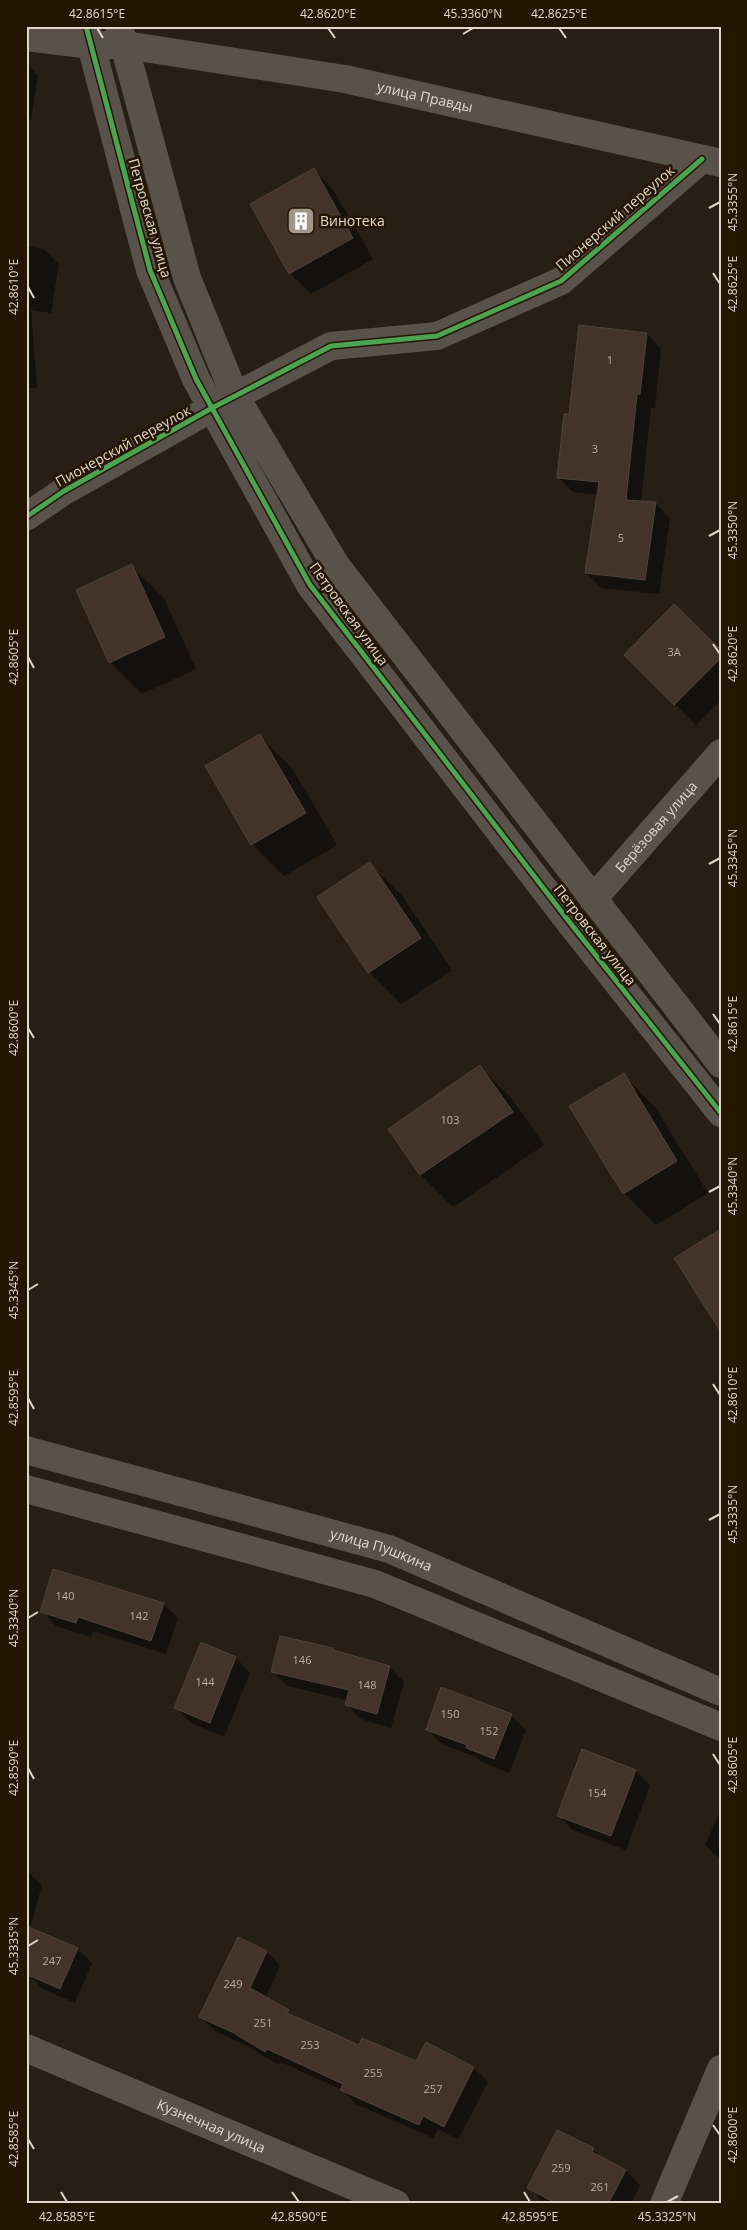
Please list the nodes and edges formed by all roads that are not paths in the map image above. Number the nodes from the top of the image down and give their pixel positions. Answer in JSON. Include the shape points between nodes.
{"nodes":[{"id":1,"x":89,"y":36,"type":"edge"},
{"id":2,"x":122,"y":36,"type":"edge"},
{"id":3,"x":26,"y":37,"type":"edge"},
{"id":4,"x":711,"y":161,"type":"edge"},
{"id":5,"x":223,"y":402,"type":"junction"},
{"id":6,"x":26,"y":517,"type":"edge"},
{"id":7,"x":721,"y":754,"type":"edge"},
{"id":8,"x":593,"y":899,"type":"junction"},
{"id":9,"x":721,"y":1064,"type":"edge"},
{"id":10,"x":721,"y":1113,"type":"edge"},
{"id":11,"x":26,"y":1450,"type":"edge"},
{"id":12,"x":26,"y":1489,"type":"edge"},
{"id":13,"x":721,"y":1692,"type":"edge"},
{"id":14,"x":721,"y":1727,"type":"edge"},
{"id":15,"x":26,"y":2048,"type":"edge"},
{"id":16,"x":721,"y":2070,"type":"edge"},
{"id":17,"x":396,"y":2204,"type":"edge"},
{"id":18,"x":664,"y":2204,"type":"edge"}],
"edges":[{"from":1,"to":2,"type":"street","name":"улица Правды"},
{"from":1,"to":3,"type":"street","name":"улица Правды"},
{"from":1,"to":5,"type":"street","name":"Петровская улица","via":[[150,270],[196,379]]},
{"from":2,"to":4,"type":"street","name":"улица Правды","via":[[345,79]]},
{"from":2,"to":5,"type":"street"},
{"from":4,"to":5,"type":"street","name":"Пионерский переулок","via":[[561,281],[437,336],[330,346]]},
{"from":5,"to":6,"type":"street","name":"Пионерский переулок","via":[[64,491]]},
{"from":5,"to":8,"type":"street","via":[[335,564]]},
{"from":5,"to":10,"type":"street","name":"Петровская улица","via":[[310,585]]},
{"from":7,"to":8,"type":"street","name":"Берёзовая улица"},
{"from":8,"to":9,"type":"street"},
{"from":11,"to":13,"type":"street","name":"улица Пушкина","via":[[389,1549]]},
{"from":12,"to":14,"type":"street","via":[[375,1584]]},
{"from":15,"to":17,"type":"street","name":"Кузнечная улица"},
{"from":16,"to":18,"type":"street"}]}
